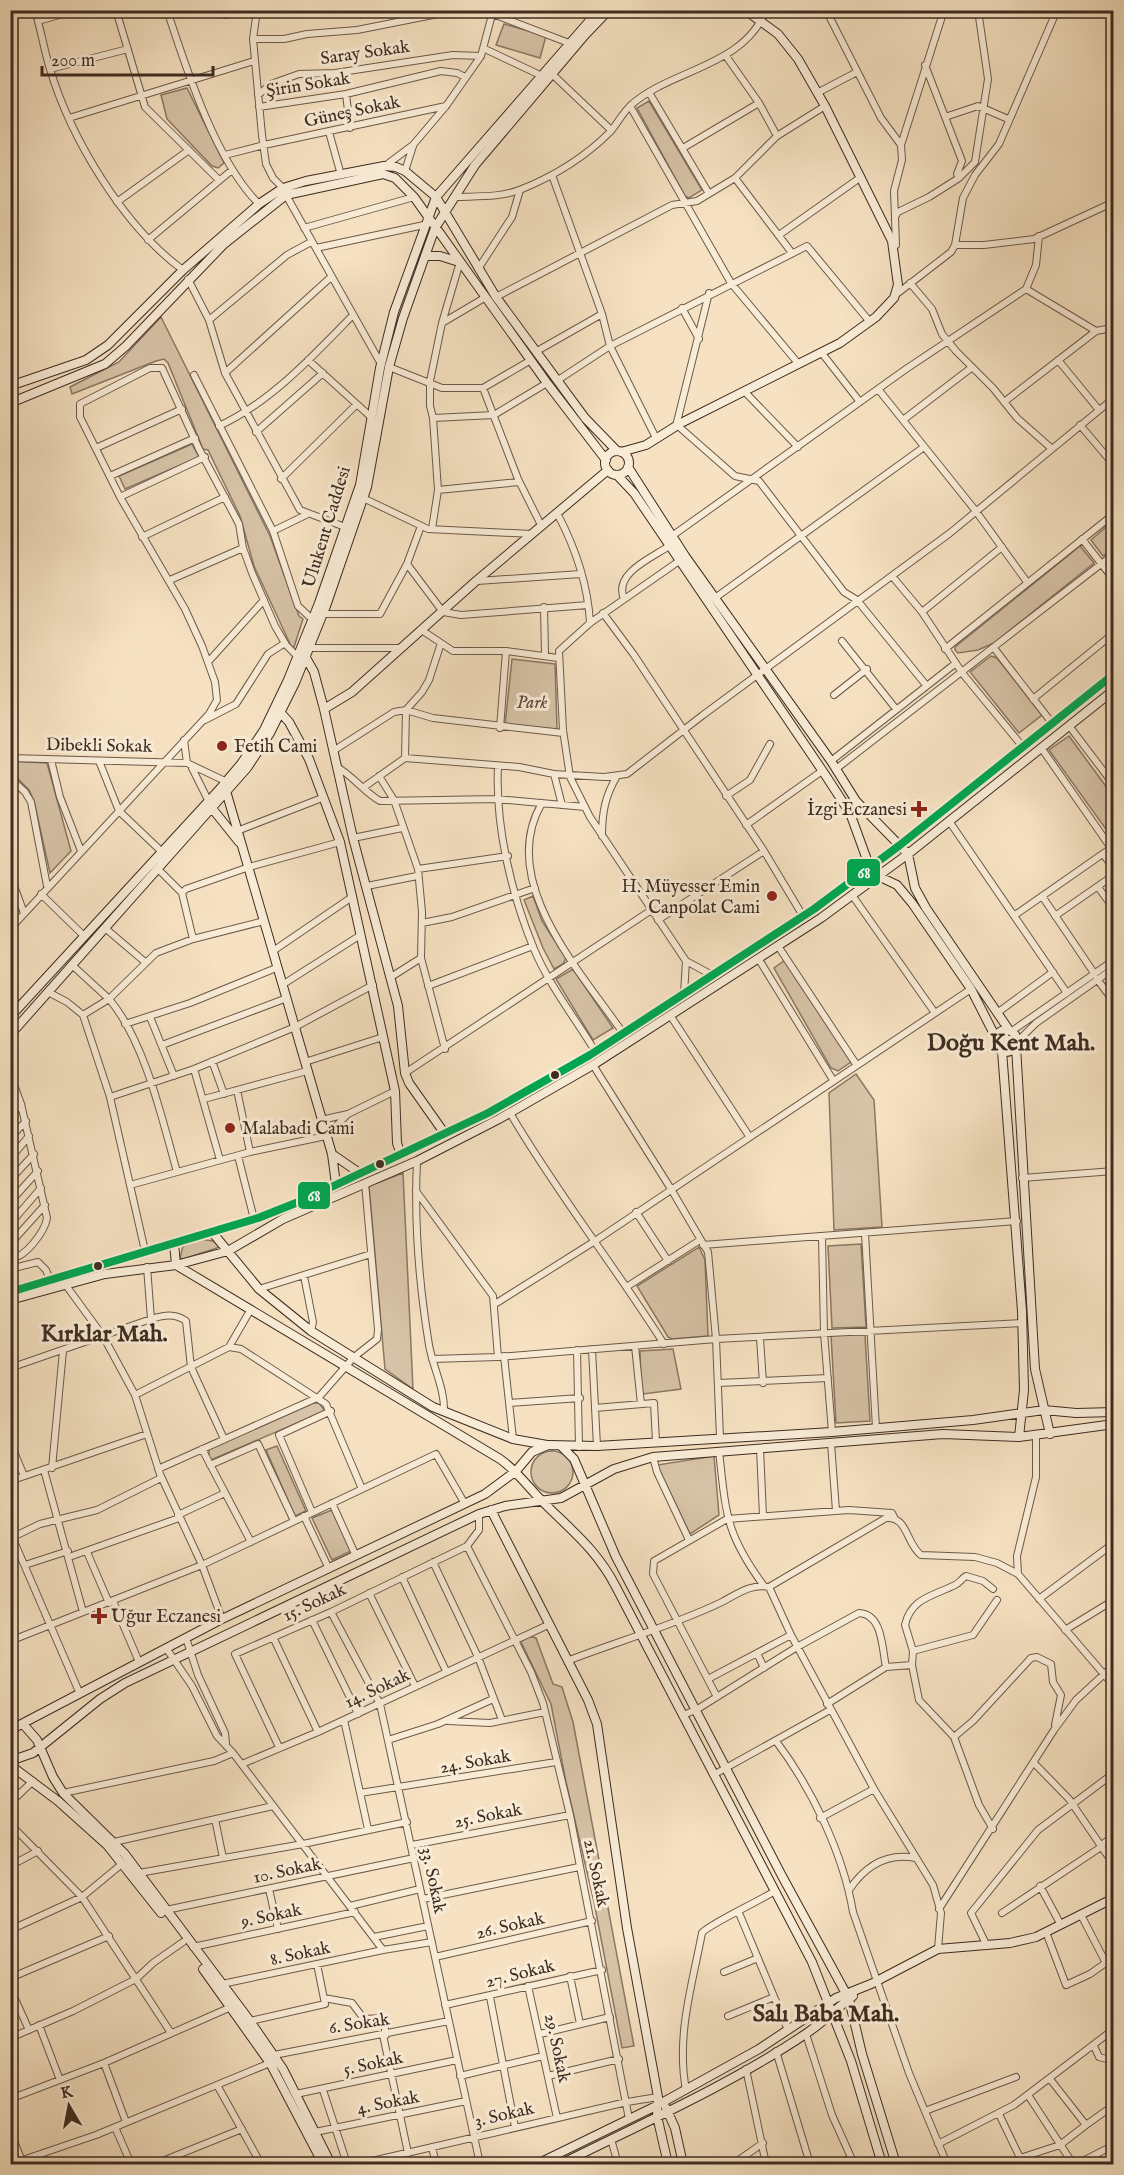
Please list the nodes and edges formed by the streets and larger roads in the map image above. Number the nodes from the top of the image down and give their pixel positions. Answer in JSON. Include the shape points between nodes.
{"nodes":[{"id":1,"x":35,"y":10,"type":"edge"},
{"id":2,"x":77,"y":10,"type":"edge"},
{"id":3,"x":116,"y":10,"type":"edge"},
{"id":4,"x":166,"y":10,"type":"edge"},
{"id":5,"x":257,"y":10,"type":"edge"},
{"id":6,"x":598,"y":10,"type":"edge"},
{"id":7,"x":609,"y":10,"type":"edge"},
{"id":8,"x":746,"y":10,"type":"edge"},
{"id":9,"x":766,"y":10,"type":"edge"},
{"id":10,"x":826,"y":10,"type":"edge"},
{"id":11,"x":944,"y":10,"type":"edge"},
{"id":12,"x":978,"y":10,"type":"edge"},
{"id":13,"x":1057,"y":10,"type":"edge"},
{"id":14,"x":493,"y":12,"type":"edge"},
{"id":15,"x":38,"y":21,"type":"junction"},
{"id":16,"x":761,"y":23,"type":"junction"},
{"id":17,"x":254,"y":39,"type":"junction"},
{"id":18,"x":569,"y":43,"type":"junction"},
{"id":19,"x":128,"y":49,"type":"junction"},
{"id":20,"x":485,"y":49,"type":"junction"},
{"id":21,"x":482,"y":56,"type":"junction"},
{"id":22,"x":726,"y":56,"type":"junction"},
{"id":23,"x":254,"y":61,"type":"junction"},
{"id":24,"x":926,"y":65,"type":"junction"},
{"id":25,"x":50,"y":69,"type":"junction"},
{"id":26,"x":857,"y":72,"type":"junction"},
{"id":27,"x":551,"y":73,"type":"junction"},
{"id":28,"x":540,"y":75,"type":"junction"},
{"id":29,"x":465,"y":77,"type":"junction"},
{"id":30,"x":190,"y":81,"type":"junction"},
{"id":31,"x":817,"y":93,"type":"junction"},
{"id":32,"x":346,"y":94,"type":"junction"},
{"id":33,"x":650,"y":94,"type":"junction"},
{"id":34,"x":258,"y":95,"type":"junction"},
{"id":35,"x":141,"y":96,"type":"junction"},
{"id":36,"x":759,"y":103,"type":"junction"},
{"id":37,"x":446,"y":106,"type":"junction"},
{"id":38,"x":630,"y":106,"type":"junction"},
{"id":39,"x":825,"y":106,"type":"junction"},
{"id":40,"x":260,"y":107,"type":"junction"},
{"id":41,"x":985,"y":107,"type":"junction"},
{"id":42,"x":945,"y":117,"type":"junction"},
{"id":43,"x":69,"y":118,"type":"junction"},
{"id":44,"x":1008,"y":119,"type":"junction"},
{"id":45,"x":351,"y":128,"type":"junction"},
{"id":46,"x":611,"y":130,"type":"junction"},
{"id":47,"x":329,"y":132,"type":"junction"},
{"id":48,"x":777,"y":136,"type":"junction"},
{"id":49,"x":264,"y":145,"type":"junction"},
{"id":50,"x":413,"y":145,"type":"junction"},
{"id":51,"x":901,"y":145,"type":"junction"},
{"id":52,"x":683,"y":148,"type":"junction"},
{"id":53,"x":189,"y":150,"type":"junction"},
{"id":54,"x":225,"y":155,"type":"junction"},
{"id":55,"x":384,"y":166,"type":"junction"},
{"id":56,"x":232,"y":170,"type":"junction"},
{"id":57,"x":405,"y":171,"type":"junction"},
{"id":58,"x":341,"y":175,"type":"junction"},
{"id":59,"x":552,"y":175,"type":"junction"},
{"id":60,"x":861,"y":177,"type":"junction"},
{"id":61,"x":735,"y":178,"type":"junction"},
{"id":62,"x":959,"y":178,"type":"junction"},
{"id":63,"x":219,"y":180,"type":"junction"},
{"id":64,"x":520,"y":190,"type":"junction"},
{"id":65,"x":285,"y":192,"type":"junction"},
{"id":66,"x":708,"y":192,"type":"junction"},
{"id":67,"x":414,"y":197,"type":"junction"},
{"id":68,"x":436,"y":197,"type":"junction"},
{"id":69,"x":452,"y":197,"type":"junction"},
{"id":70,"x":117,"y":202,"type":"junction"},
{"id":71,"x":1113,"y":202,"type":"edge"},
{"id":72,"x":259,"y":204,"type":"junction"},
{"id":73,"x":685,"y":205,"type":"junction"},
{"id":74,"x":445,"y":210,"type":"junction"},
{"id":75,"x":895,"y":217,"type":"junction"},
{"id":76,"x":426,"y":220,"type":"junction"},
{"id":77,"x":304,"y":228,"type":"junction"},
{"id":78,"x":435,"y":228,"type":"junction"},
{"id":79,"x":779,"y":235,"type":"junction"},
{"id":80,"x":1039,"y":236,"type":"junction"},
{"id":81,"x":148,"y":240,"type":"junction"},
{"id":82,"x":311,"y":242,"type":"junction"},
{"id":83,"x":955,"y":245,"type":"junction"},
{"id":84,"x":316,"y":248,"type":"junction"},
{"id":85,"x":896,"y":251,"type":"junction"},
{"id":86,"x":792,"y":253,"type":"junction"},
{"id":87,"x":581,"y":254,"type":"junction"},
{"id":88,"x":425,"y":256,"type":"junction"},
{"id":89,"x":460,"y":262,"type":"junction"},
{"id":90,"x":1113,"y":268,"type":"edge"},
{"id":91,"x":478,"y":269,"type":"junction"},
{"id":92,"x":183,"y":270,"type":"junction"},
{"id":93,"x":331,"y":277,"type":"junction"},
{"id":94,"x":188,"y":279,"type":"junction"},
{"id":95,"x":730,"y":283,"type":"junction"},
{"id":96,"x":910,"y":284,"type":"junction"},
{"id":97,"x":1026,"y":289,"type":"junction"},
{"id":98,"x":709,"y":293,"type":"junction"},
{"id":99,"x":894,"y":296,"type":"junction"},
{"id":100,"x":486,"y":297,"type":"junction"},
{"id":101,"x":496,"y":297,"type":"junction"},
{"id":102,"x":682,"y":308,"type":"junction"},
{"id":103,"x":602,"y":314,"type":"junction"},
{"id":104,"x":353,"y":315,"type":"junction"},
{"id":105,"x":209,"y":320,"type":"junction"},
{"id":106,"x":442,"y":322,"type":"junction"},
{"id":107,"x":870,"y":322,"type":"junction"},
{"id":108,"x":1113,"y":329,"type":"edge"},
{"id":109,"x":1096,"y":331,"type":"junction"},
{"id":110,"x":699,"y":339,"type":"junction"},
{"id":111,"x":948,"y":341,"type":"junction"},
{"id":112,"x":610,"y":346,"type":"junction"},
{"id":113,"x":537,"y":351,"type":"junction"},
{"id":114,"x":821,"y":352,"type":"junction"},
{"id":115,"x":308,"y":360,"type":"junction"},
{"id":116,"x":531,"y":360,"type":"junction"},
{"id":117,"x":1058,"y":360,"type":"junction"},
{"id":118,"x":797,"y":362,"type":"junction"},
{"id":119,"x":385,"y":365,"type":"junction"},
{"id":120,"x":971,"y":368,"type":"junction"},
{"id":121,"x":225,"y":373,"type":"junction"},
{"id":122,"x":323,"y":373,"type":"junction"},
{"id":123,"x":194,"y":375,"type":"dead end"},
{"id":124,"x":558,"y":380,"type":"junction"},
{"id":125,"x":430,"y":381,"type":"junction"},
{"id":126,"x":546,"y":383,"type":"junction"},
{"id":127,"x":10,"y":386,"type":"edge"},
{"id":128,"x":483,"y":388,"type":"junction"},
{"id":129,"x":878,"y":389,"type":"junction"},
{"id":130,"x":745,"y":392,"type":"junction"},
{"id":131,"x":1113,"y":398,"type":"edge"},
{"id":132,"x":860,"y":402,"type":"junction"},
{"id":133,"x":1004,"y":402,"type":"junction"},
{"id":134,"x":10,"y":403,"type":"edge"},
{"id":135,"x":356,"y":405,"type":"junction"},
{"id":136,"x":182,"y":409,"type":"junction"},
{"id":137,"x":1099,"y":410,"type":"junction"},
{"id":138,"x":245,"y":414,"type":"junction"},
{"id":139,"x":494,"y":415,"type":"junction"},
{"id":140,"x":371,"y":417,"type":"junction"},
{"id":141,"x":433,"y":418,"type":"junction"},
{"id":142,"x":903,"y":420,"type":"junction"},
{"id":143,"x":1080,"y":425,"type":"junction"},
{"id":144,"x":219,"y":426,"type":"junction"},
{"id":145,"x":677,"y":426,"type":"junction"},
{"id":146,"x":256,"y":432,"type":"junction"},
{"id":147,"x":195,"y":438,"type":"junction"},
{"id":148,"x":656,"y":438,"type":"junction"},
{"id":149,"x":646,"y":445,"type":"junction"},
{"id":150,"x":798,"y":447,"type":"junction"},
{"id":151,"x":924,"y":447,"type":"junction"},
{"id":152,"x":96,"y":448,"type":"junction"},
{"id":153,"x":1051,"y":448,"type":"junction"},
{"id":154,"x":619,"y":452,"type":"junction"},
{"id":155,"x":205,"y":457,"type":"junction"},
{"id":156,"x":606,"y":460,"type":"junction"},
{"id":157,"x":1113,"y":465,"type":"edge"},
{"id":158,"x":629,"y":466,"type":"junction"},
{"id":159,"x":608,"y":470,"type":"junction"},
{"id":160,"x":617,"y":475,"type":"junction"},
{"id":161,"x":110,"y":476,"type":"junction"},
{"id":162,"x":281,"y":478,"type":"junction"},
{"id":163,"x":749,"y":478,"type":"junction"},
{"id":164,"x":519,"y":482,"type":"junction"},
{"id":165,"x":438,"y":490,"type":"junction"},
{"id":166,"x":120,"y":497,"type":"junction"},
{"id":167,"x":225,"y":497,"type":"junction"},
{"id":168,"x":363,"y":498,"type":"junction"},
{"id":169,"x":975,"y":510,"type":"junction"},
{"id":170,"x":557,"y":513,"type":"junction"},
{"id":171,"x":308,"y":514,"type":"junction"},
{"id":172,"x":1113,"y":514,"type":"edge"},
{"id":173,"x":541,"y":525,"type":"junction"},
{"id":174,"x":421,"y":526,"type":"junction"},
{"id":175,"x":345,"y":527,"type":"junction"},
{"id":176,"x":432,"y":529,"type":"junction"},
{"id":177,"x":273,"y":531,"type":"junction"},
{"id":178,"x":532,"y":534,"type":"junction"},
{"id":179,"x":800,"y":535,"type":"junction"},
{"id":180,"x":672,"y":536,"type":"junction"},
{"id":181,"x":142,"y":537,"type":"junction"},
{"id":182,"x":1082,"y":539,"type":"junction"},
{"id":183,"x":669,"y":546,"type":"junction"},
{"id":184,"x":1002,"y":547,"type":"junction"},
{"id":185,"x":243,"y":548,"type":"junction"},
{"id":186,"x":1113,"y":554,"type":"edge"},
{"id":187,"x":682,"y":559,"type":"junction"},
{"id":188,"x":407,"y":564,"type":"junction"},
{"id":189,"x":1100,"y":564,"type":"junction"},
{"id":190,"x":581,"y":574,"type":"junction"},
{"id":191,"x":892,"y":576,"type":"junction"},
{"id":192,"x":170,"y":580,"type":"junction"},
{"id":193,"x":1113,"y":580,"type":"edge"},
{"id":194,"x":476,"y":581,"type":"junction"},
{"id":195,"x":1027,"y":582,"type":"junction"},
{"id":196,"x":715,"y":598,"type":"junction"},
{"id":197,"x":624,"y":599,"type":"junction"},
{"id":198,"x":264,"y":600,"type":"junction"},
{"id":199,"x":857,"y":600,"type":"junction"},
{"id":200,"x":588,"y":605,"type":"junction"},
{"id":201,"x":544,"y":607,"type":"junction"},
{"id":202,"x":443,"y":612,"type":"junction"},
{"id":203,"x":922,"y":612,"type":"junction"},
{"id":204,"x":603,"y":613,"type":"junction"},
{"id":205,"x":323,"y":614,"type":"junction"},
{"id":206,"x":312,"y":620,"type":"junction"},
{"id":207,"x":590,"y":623,"type":"junction"},
{"id":208,"x":423,"y":631,"type":"junction"},
{"id":209,"x":1113,"y":633,"type":"edge"},
{"id":210,"x":842,"y":641,"type":"dead end"},
{"id":211,"x":285,"y":643,"type":"junction"},
{"id":212,"x":441,"y":644,"type":"junction"},
{"id":213,"x":404,"y":648,"type":"junction"},
{"id":214,"x":994,"y":648,"type":"junction"},
{"id":215,"x":945,"y":649,"type":"junction"},
{"id":216,"x":506,"y":651,"type":"junction"},
{"id":217,"x":304,"y":654,"type":"junction"},
{"id":218,"x":545,"y":655,"type":"junction"},
{"id":219,"x":558,"y":658,"type":"junction"},
{"id":220,"x":207,"y":662,"type":"junction"},
{"id":221,"x":956,"y":663,"type":"junction"},
{"id":222,"x":867,"y":669,"type":"junction"},
{"id":223,"x":766,"y":670,"type":"junction"},
{"id":224,"x":962,"y":672,"type":"junction"},
{"id":225,"x":1113,"y":674,"type":"edge"},
{"id":226,"x":757,"y":675,"type":"junction"},
{"id":227,"x":926,"y":685,"type":"junction"},
{"id":228,"x":1113,"y":690,"type":"edge"},
{"id":229,"x":834,"y":695,"type":"dead end"},
{"id":230,"x":1033,"y":699,"type":"junction"},
{"id":231,"x":324,"y":709,"type":"junction"},
{"id":232,"x":896,"y":709,"type":"junction"},
{"id":233,"x":406,"y":710,"type":"junction"},
{"id":234,"x":280,"y":712,"type":"junction"},
{"id":235,"x":202,"y":721,"type":"junction"},
{"id":236,"x":1052,"y":723,"type":"junction"},
{"id":237,"x":1070,"y":727,"type":"junction"},
{"id":238,"x":500,"y":728,"type":"junction"},
{"id":239,"x":683,"y":730,"type":"junction"},
{"id":240,"x":563,"y":733,"type":"junction"},
{"id":241,"x":184,"y":740,"type":"junction"},
{"id":242,"x":770,"y":744,"type":"dead end"},
{"id":243,"x":1023,"y":747,"type":"junction"},
{"id":244,"x":1042,"y":749,"type":"junction"},
{"id":245,"x":333,"y":751,"type":"junction"},
{"id":246,"x":10,"y":758,"type":"edge"},
{"id":247,"x":405,"y":758,"type":"junction"},
{"id":248,"x":51,"y":760,"type":"junction"},
{"id":249,"x":99,"y":761,"type":"junction"},
{"id":250,"x":162,"y":762,"type":"junction"},
{"id":251,"x":833,"y":765,"type":"junction"},
{"id":252,"x":189,"y":766,"type":"junction"},
{"id":253,"x":336,"y":766,"type":"junction"},
{"id":254,"x":498,"y":766,"type":"junction"},
{"id":255,"x":822,"y":771,"type":"junction"},
{"id":256,"x":554,"y":774,"type":"junction"},
{"id":257,"x":569,"y":774,"type":"junction"},
{"id":258,"x":379,"y":776,"type":"junction"},
{"id":259,"x":617,"y":776,"type":"junction"},
{"id":260,"x":225,"y":781,"type":"junction"},
{"id":261,"x":10,"y":783,"type":"edge"},
{"id":262,"x":1113,"y":785,"type":"edge"},
{"id":263,"x":364,"y":787,"type":"junction"},
{"id":264,"x":226,"y":791,"type":"junction"},
{"id":265,"x":726,"y":796,"type":"junction"},
{"id":266,"x":321,"y":798,"type":"junction"},
{"id":267,"x":496,"y":799,"type":"junction"},
{"id":268,"x":394,"y":801,"type":"junction"},
{"id":269,"x":210,"y":803,"type":"junction"},
{"id":270,"x":542,"y":803,"type":"junction"},
{"id":271,"x":562,"y":805,"type":"junction"},
{"id":272,"x":585,"y":807,"type":"junction"},
{"id":273,"x":119,"y":811,"type":"junction"},
{"id":274,"x":949,"y":821,"type":"junction"},
{"id":275,"x":746,"y":825,"type":"junction"},
{"id":276,"x":402,"y":828,"type":"junction"},
{"id":277,"x":237,"y":831,"type":"junction"},
{"id":278,"x":602,"y":837,"type":"junction"},
{"id":279,"x":353,"y":838,"type":"junction"},
{"id":280,"x":339,"y":842,"type":"junction"},
{"id":281,"x":242,"y":844,"type":"junction"},
{"id":282,"x":900,"y":845,"type":"junction"},
{"id":283,"x":1112,"y":847,"type":"edge"},
{"id":284,"x":81,"y":851,"type":"junction"},
{"id":285,"x":160,"y":851,"type":"junction"},
{"id":286,"x":764,"y":852,"type":"junction"},
{"id":287,"x":908,"y":854,"type":"junction"},
{"id":288,"x":1103,"y":854,"type":"junction"},
{"id":289,"x":508,"y":856,"type":"junction"},
{"id":290,"x":249,"y":867,"type":"junction"},
{"id":291,"x":157,"y":868,"type":"junction"},
{"id":292,"x":870,"y":868,"type":"junction"},
{"id":293,"x":1113,"y":868,"type":"edge"},
{"id":294,"x":418,"y":873,"type":"junction"},
{"id":295,"x":10,"y":875,"type":"edge"},
{"id":296,"x":1113,"y":875,"type":"edge"},
{"id":297,"x":878,"y":876,"type":"junction"},
{"id":298,"x":47,"y":886,"type":"junction"},
{"id":299,"x":367,"y":886,"type":"junction"},
{"id":300,"x":1098,"y":887,"type":"junction"},
{"id":301,"x":535,"y":888,"type":"junction"},
{"id":302,"x":182,"y":893,"type":"junction"},
{"id":303,"x":516,"y":893,"type":"junction"},
{"id":304,"x":41,"y":894,"type":"junction"},
{"id":305,"x":852,"y":895,"type":"junction"},
{"id":306,"x":1042,"y":896,"type":"junction"},
{"id":307,"x":352,"y":897,"type":"junction"},
{"id":308,"x":1113,"y":909,"type":"edge"},
{"id":309,"x":650,"y":910,"type":"junction"},
{"id":310,"x":24,"y":913,"type":"junction"},
{"id":311,"x":1015,"y":915,"type":"junction"},
{"id":312,"x":803,"y":916,"type":"junction"},
{"id":313,"x":1055,"y":916,"type":"junction"},
{"id":314,"x":658,"y":920,"type":"junction"},
{"id":315,"x":264,"y":921,"type":"junction"},
{"id":316,"x":422,"y":923,"type":"junction"},
{"id":317,"x":105,"y":927,"type":"junction"},
{"id":318,"x":10,"y":928,"type":"edge"},
{"id":319,"x":84,"y":936,"type":"junction"},
{"id":320,"x":359,"y":936,"type":"junction"},
{"id":321,"x":193,"y":939,"type":"junction"},
{"id":322,"x":533,"y":946,"type":"junction"},
{"id":323,"x":778,"y":946,"type":"junction"},
{"id":324,"x":273,"y":951,"type":"junction"},
{"id":325,"x":421,"y":958,"type":"junction"},
{"id":326,"x":758,"y":958,"type":"junction"},
{"id":327,"x":1113,"y":960,"type":"edge"},
{"id":328,"x":686,"y":961,"type":"junction"},
{"id":329,"x":145,"y":962,"type":"junction"},
{"id":330,"x":574,"y":962,"type":"junction"},
{"id":331,"x":72,"y":965,"type":"junction"},
{"id":332,"x":276,"y":968,"type":"junction"},
{"id":333,"x":1113,"y":968,"type":"edge"},
{"id":334,"x":1053,"y":972,"type":"junction"},
{"id":335,"x":712,"y":975,"type":"junction"},
{"id":336,"x":1096,"y":976,"type":"junction"},
{"id":337,"x":391,"y":977,"type":"junction"},
{"id":338,"x":550,"y":979,"type":"junction"},
{"id":339,"x":282,"y":985,"type":"junction"},
{"id":340,"x":373,"y":985,"type":"junction"},
{"id":341,"x":428,"y":986,"type":"junction"},
{"id":342,"x":971,"y":989,"type":"junction"},
{"id":343,"x":48,"y":992,"type":"junction"},
{"id":344,"x":1067,"y":993,"type":"junction"},
{"id":345,"x":684,"y":994,"type":"junction"},
{"id":346,"x":287,"y":998,"type":"junction"},
{"id":347,"x":109,"y":999,"type":"junction"},
{"id":348,"x":1113,"y":1002,"type":"edge"},
{"id":349,"x":935,"y":1013,"type":"junction"},
{"id":350,"x":997,"y":1013,"type":"junction"},
{"id":351,"x":83,"y":1015,"type":"junction"},
{"id":352,"x":670,"y":1015,"type":"junction"},
{"id":353,"x":10,"y":1017,"type":"edge"},
{"id":354,"x":150,"y":1017,"type":"junction"},
{"id":355,"x":125,"y":1024,"type":"junction"},
{"id":356,"x":295,"y":1027,"type":"junction"},
{"id":357,"x":1011,"y":1030,"type":"junction"},
{"id":358,"x":623,"y":1033,"type":"junction"},
{"id":359,"x":10,"y":1035,"type":"edge"},
{"id":360,"x":383,"y":1037,"type":"junction"},
{"id":361,"x":996,"y":1038,"type":"junction"},
{"id":362,"x":1017,"y":1044,"type":"junction"},
{"id":363,"x":162,"y":1045,"type":"junction"},
{"id":364,"x":445,"y":1049,"type":"junction"},
{"id":365,"x":595,"y":1051,"type":"junction"},
{"id":366,"x":1002,"y":1051,"type":"junction"},
{"id":367,"x":212,"y":1061,"type":"junction"},
{"id":368,"x":856,"y":1064,"type":"junction"},
{"id":369,"x":593,"y":1065,"type":"junction"},
{"id":370,"x":306,"y":1067,"type":"junction"},
{"id":371,"x":194,"y":1069,"type":"junction"},
{"id":372,"x":405,"y":1073,"type":"junction"},
{"id":373,"x":10,"y":1074,"type":"edge"},
{"id":374,"x":174,"y":1076,"type":"junction"},
{"id":375,"x":833,"y":1080,"type":"junction"},
{"id":376,"x":152,"y":1082,"type":"junction"},
{"id":377,"x":17,"y":1088,"type":"junction"},
{"id":378,"x":237,"y":1090,"type":"junction"},
{"id":379,"x":395,"y":1091,"type":"junction"},
{"id":380,"x":224,"y":1094,"type":"junction"},
{"id":381,"x":10,"y":1095,"type":"edge"},
{"id":382,"x":110,"y":1097,"type":"junction"},
{"id":383,"x":204,"y":1099,"type":"junction"},
{"id":384,"x":21,"y":1104,"type":"junction"},
{"id":385,"x":348,"y":1113,"type":"junction"},
{"id":386,"x":510,"y":1113,"type":"junction"},
{"id":387,"x":10,"y":1116,"type":"edge"},
{"id":388,"x":321,"y":1120,"type":"junction"},
{"id":389,"x":26,"y":1121,"type":"junction"},
{"id":390,"x":445,"y":1134,"type":"junction"},
{"id":391,"x":29,"y":1136,"type":"junction"},
{"id":392,"x":326,"y":1136,"type":"junction"},
{"id":393,"x":749,"y":1136,"type":"junction"},
{"id":394,"x":10,"y":1138,"type":"edge"},
{"id":395,"x":250,"y":1152,"type":"junction"},
{"id":396,"x":34,"y":1154,"type":"junction"},
{"id":397,"x":332,"y":1154,"type":"junction"},
{"id":398,"x":400,"y":1155,"type":"junction"},
{"id":399,"x":238,"y":1156,"type":"junction"},
{"id":400,"x":10,"y":1159,"type":"edge"},
{"id":401,"x":220,"y":1160,"type":"junction"},
{"id":402,"x":417,"y":1161,"type":"junction"},
{"id":403,"x":38,"y":1171,"type":"junction"},
{"id":404,"x":1113,"y":1171,"type":"edge"},
{"id":405,"x":177,"y":1172,"type":"junction"},
{"id":406,"x":358,"y":1172,"type":"junction"},
{"id":407,"x":1022,"y":1178,"type":"junction"},
{"id":408,"x":10,"y":1180,"type":"edge"},
{"id":409,"x":365,"y":1183,"type":"junction"},
{"id":410,"x":336,"y":1184,"type":"junction"},
{"id":411,"x":130,"y":1185,"type":"junction"},
{"id":412,"x":42,"y":1188,"type":"junction"},
{"id":413,"x":671,"y":1189,"type":"junction"},
{"id":414,"x":416,"y":1191,"type":"junction"},
{"id":415,"x":10,"y":1202,"type":"edge"},
{"id":416,"x":45,"y":1205,"type":"junction"},
{"id":417,"x":636,"y":1212,"type":"junction"},
{"id":418,"x":254,"y":1219,"type":"junction"},
{"id":419,"x":1017,"y":1221,"type":"junction"},
{"id":420,"x":10,"y":1224,"type":"edge"},
{"id":421,"x":212,"y":1232,"type":"junction"},
{"id":422,"x":865,"y":1233,"type":"junction"},
{"id":423,"x":822,"y":1237,"type":"junction"},
{"id":424,"x":595,"y":1240,"type":"junction"},
{"id":425,"x":174,"y":1243,"type":"junction"},
{"id":426,"x":702,"y":1243,"type":"junction"},
{"id":427,"x":10,"y":1244,"type":"edge"},
{"id":428,"x":145,"y":1251,"type":"junction"},
{"id":429,"x":228,"y":1251,"type":"junction"},
{"id":430,"x":371,"y":1254,"type":"junction"},
{"id":431,"x":10,"y":1258,"type":"edge"},
{"id":432,"x":668,"y":1261,"type":"junction"},
{"id":433,"x":176,"y":1265,"type":"junction"},
{"id":434,"x":147,"y":1267,"type":"junction"},
{"id":435,"x":10,"y":1269,"type":"edge"},
{"id":436,"x":304,"y":1276,"type":"junction"},
{"id":437,"x":51,"y":1280,"type":"junction"},
{"id":438,"x":65,"y":1284,"type":"junction"},
{"id":439,"x":628,"y":1286,"type":"junction"},
{"id":440,"x":259,"y":1289,"type":"junction"},
{"id":441,"x":10,"y":1292,"type":"edge"},
{"id":442,"x":10,"y":1300,"type":"edge"},
{"id":443,"x":495,"y":1304,"type":"junction"},
{"id":444,"x":251,"y":1309,"type":"junction"},
{"id":445,"x":152,"y":1318,"type":"junction"},
{"id":446,"x":1022,"y":1323,"type":"junction"},
{"id":447,"x":311,"y":1331,"type":"junction"},
{"id":448,"x":824,"y":1333,"type":"junction"},
{"id":449,"x":873,"y":1333,"type":"junction"},
{"id":450,"x":103,"y":1336,"type":"junction"},
{"id":451,"x":760,"y":1338,"type":"junction"},
{"id":452,"x":716,"y":1339,"type":"junction"},
{"id":453,"x":664,"y":1344,"type":"junction"},
{"id":454,"x":635,"y":1346,"type":"junction"},
{"id":455,"x":230,"y":1347,"type":"junction"},
{"id":456,"x":592,"y":1349,"type":"junction"},
{"id":457,"x":577,"y":1350,"type":"junction"},
{"id":458,"x":63,"y":1351,"type":"junction"},
{"id":459,"x":354,"y":1357,"type":"junction"},
{"id":460,"x":501,"y":1357,"type":"junction"},
{"id":461,"x":432,"y":1359,"type":"junction"},
{"id":462,"x":346,"y":1366,"type":"junction"},
{"id":463,"x":190,"y":1367,"type":"junction"},
{"id":464,"x":10,"y":1368,"type":"edge"},
{"id":465,"x":828,"y":1378,"type":"junction"},
{"id":466,"x":718,"y":1383,"type":"junction"},
{"id":467,"x":763,"y":1383,"type":"junction"},
{"id":468,"x":135,"y":1395,"type":"junction"},
{"id":469,"x":319,"y":1397,"type":"junction"},
{"id":470,"x":580,"y":1398,"type":"junction"},
{"id":471,"x":509,"y":1403,"type":"junction"},
{"id":472,"x":641,"y":1404,"type":"junction"},
{"id":473,"x":595,"y":1408,"type":"junction"},
{"id":474,"x":1044,"y":1410,"type":"junction"},
{"id":475,"x":331,"y":1411,"type":"junction"},
{"id":476,"x":444,"y":1412,"type":"junction"},
{"id":477,"x":1021,"y":1412,"type":"junction"},
{"id":478,"x":1113,"y":1412,"type":"edge"},
{"id":479,"x":1113,"y":1424,"type":"edge"},
{"id":480,"x":876,"y":1428,"type":"junction"},
{"id":481,"x":832,"y":1432,"type":"junction"},
{"id":482,"x":147,"y":1434,"type":"junction"},
{"id":483,"x":1050,"y":1434,"type":"junction"},
{"id":484,"x":1036,"y":1435,"type":"junction"},
{"id":485,"x":1019,"y":1437,"type":"junction"},
{"id":486,"x":720,"y":1438,"type":"junction"},
{"id":487,"x":224,"y":1439,"type":"junction"},
{"id":488,"x":513,"y":1439,"type":"junction"},
{"id":489,"x":10,"y":1442,"type":"edge"},
{"id":490,"x":656,"y":1442,"type":"junction"},
{"id":491,"x":831,"y":1443,"type":"junction"},
{"id":492,"x":548,"y":1445,"type":"junction"},
{"id":493,"x":597,"y":1446,"type":"junction"},
{"id":494,"x":562,"y":1447,"type":"junction"},
{"id":495,"x":579,"y":1447,"type":"junction"},
{"id":496,"x":760,"y":1448,"type":"junction"},
{"id":497,"x":202,"y":1449,"type":"junction"},
{"id":498,"x":719,"y":1451,"type":"junction"},
{"id":499,"x":653,"y":1457,"type":"junction"},
{"id":500,"x":210,"y":1465,"type":"junction"},
{"id":501,"x":52,"y":1468,"type":"junction"},
{"id":502,"x":158,"y":1468,"type":"junction"},
{"id":503,"x":44,"y":1470,"type":"junction"},
{"id":504,"x":516,"y":1471,"type":"junction"},
{"id":505,"x":24,"y":1476,"type":"junction"},
{"id":506,"x":161,"y":1478,"type":"junction"},
{"id":507,"x":10,"y":1481,"type":"edge"},
{"id":508,"x":584,"y":1485,"type":"junction"},
{"id":509,"x":362,"y":1489,"type":"junction"},
{"id":510,"x":225,"y":1493,"type":"junction"},
{"id":511,"x":332,"y":1503,"type":"junction"},
{"id":512,"x":544,"y":1503,"type":"junction"},
{"id":513,"x":465,"y":1504,"type":"junction"},
{"id":514,"x":491,"y":1510,"type":"junction"},
{"id":515,"x":836,"y":1511,"type":"junction"},
{"id":516,"x":312,"y":1512,"type":"junction"},
{"id":517,"x":479,"y":1514,"type":"junction"},
{"id":518,"x":304,"y":1516,"type":"junction"},
{"id":519,"x":763,"y":1516,"type":"junction"},
{"id":520,"x":179,"y":1517,"type":"junction"},
{"id":521,"x":894,"y":1517,"type":"junction"},
{"id":522,"x":60,"y":1519,"type":"junction"},
{"id":523,"x":727,"y":1519,"type":"junction"},
{"id":524,"x":294,"y":1521,"type":"junction"},
{"id":525,"x":12,"y":1534,"type":"edge"},
{"id":526,"x":689,"y":1540,"type":"junction"},
{"id":527,"x":250,"y":1542,"type":"junction"},
{"id":528,"x":1113,"y":1543,"type":"edge"},
{"id":529,"x":467,"y":1546,"type":"junction"},
{"id":530,"x":87,"y":1552,"type":"junction"},
{"id":531,"x":68,"y":1554,"type":"junction"},
{"id":532,"x":356,"y":1556,"type":"junction"},
{"id":533,"x":433,"y":1562,"type":"junction"},
{"id":534,"x":26,"y":1565,"type":"junction"},
{"id":535,"x":202,"y":1565,"type":"junction"},
{"id":536,"x":329,"y":1569,"type":"junction"},
{"id":537,"x":1018,"y":1574,"type":"junction"},
{"id":538,"x":402,"y":1577,"type":"junction"},
{"id":539,"x":766,"y":1586,"type":"junction"},
{"id":540,"x":993,"y":1589,"type":"dead end"},
{"id":541,"x":369,"y":1593,"type":"junction"},
{"id":542,"x":1039,"y":1599,"type":"junction"},
{"id":543,"x":998,"y":1600,"type":"dead end"},
{"id":544,"x":1113,"y":1600,"type":"edge"},
{"id":545,"x":111,"y":1602,"type":"junction"},
{"id":546,"x":83,"y":1612,"type":"junction"},
{"id":547,"x":332,"y":1612,"type":"junction"},
{"id":548,"x":222,"y":1619,"type":"junction"},
{"id":549,"x":312,"y":1620,"type":"junction"},
{"id":550,"x":679,"y":1623,"type":"junction"},
{"id":551,"x":51,"y":1624,"type":"junction"},
{"id":552,"x":548,"y":1625,"type":"junction"},
{"id":553,"x":653,"y":1629,"type":"junction"},
{"id":554,"x":1065,"y":1630,"type":"junction"},
{"id":555,"x":639,"y":1633,"type":"junction"},
{"id":556,"x":791,"y":1635,"type":"junction"},
{"id":557,"x":273,"y":1637,"type":"junction"},
{"id":558,"x":186,"y":1638,"type":"junction"},
{"id":559,"x":513,"y":1640,"type":"junction"},
{"id":560,"x":10,"y":1641,"type":"edge"},
{"id":561,"x":797,"y":1647,"type":"junction"},
{"id":562,"x":166,"y":1648,"type":"junction"},
{"id":563,"x":192,"y":1649,"type":"junction"},
{"id":564,"x":913,"y":1651,"type":"junction"},
{"id":565,"x":757,"y":1653,"type":"junction"},
{"id":566,"x":478,"y":1657,"type":"junction"},
{"id":567,"x":173,"y":1659,"type":"junction"},
{"id":568,"x":567,"y":1661,"type":"junction"},
{"id":569,"x":139,"y":1662,"type":"junction"},
{"id":570,"x":912,"y":1665,"type":"junction"},
{"id":571,"x":1113,"y":1665,"type":"edge"},
{"id":572,"x":886,"y":1667,"type":"junction"},
{"id":573,"x":764,"y":1668,"type":"junction"},
{"id":574,"x":446,"y":1671,"type":"junction"},
{"id":575,"x":1104,"y":1672,"type":"junction"},
{"id":576,"x":708,"y":1679,"type":"junction"},
{"id":577,"x":415,"y":1686,"type":"junction"},
{"id":578,"x":1113,"y":1686,"type":"edge"},
{"id":579,"x":80,"y":1694,"type":"junction"},
{"id":580,"x":717,"y":1697,"type":"junction"},
{"id":581,"x":493,"y":1699,"type":"junction"},
{"id":582,"x":380,"y":1704,"type":"junction"},
{"id":583,"x":829,"y":1707,"type":"junction"},
{"id":584,"x":696,"y":1710,"type":"junction"},
{"id":585,"x":545,"y":1712,"type":"junction"},
{"id":586,"x":358,"y":1714,"type":"junction"},
{"id":587,"x":683,"y":1715,"type":"junction"},
{"id":588,"x":344,"y":1720,"type":"junction"},
{"id":589,"x":447,"y":1720,"type":"junction"},
{"id":590,"x":502,"y":1720,"type":"junction"},
{"id":591,"x":23,"y":1724,"type":"junction"},
{"id":592,"x":10,"y":1730,"type":"edge"},
{"id":593,"x":1054,"y":1730,"type":"junction"},
{"id":594,"x":318,"y":1732,"type":"junction"},
{"id":595,"x":954,"y":1737,"type":"junction"},
{"id":596,"x":388,"y":1740,"type":"junction"},
{"id":597,"x":776,"y":1741,"type":"junction"},
{"id":598,"x":226,"y":1743,"type":"junction"},
{"id":599,"x":279,"y":1747,"type":"junction"},
{"id":600,"x":40,"y":1748,"type":"junction"},
{"id":601,"x":233,"y":1752,"type":"junction"},
{"id":602,"x":556,"y":1762,"type":"junction"},
{"id":603,"x":10,"y":1763,"type":"edge"},
{"id":604,"x":1034,"y":1763,"type":"junction"},
{"id":605,"x":242,"y":1764,"type":"junction"},
{"id":606,"x":725,"y":1768,"type":"junction"},
{"id":607,"x":1113,"y":1773,"type":"edge"},
{"id":608,"x":715,"y":1774,"type":"junction"},
{"id":609,"x":33,"y":1781,"type":"junction"},
{"id":610,"x":399,"y":1789,"type":"junction"},
{"id":611,"x":874,"y":1789,"type":"junction"},
{"id":612,"x":63,"y":1793,"type":"junction"},
{"id":613,"x":360,"y":1793,"type":"junction"},
{"id":614,"x":10,"y":1803,"type":"edge"},
{"id":615,"x":1074,"y":1805,"type":"junction"},
{"id":616,"x":273,"y":1806,"type":"junction"},
{"id":617,"x":570,"y":1815,"type":"junction"},
{"id":618,"x":820,"y":1818,"type":"junction"},
{"id":619,"x":215,"y":1819,"type":"junction"},
{"id":620,"x":407,"y":1822,"type":"junction"},
{"id":621,"x":10,"y":1824,"type":"edge"},
{"id":622,"x":993,"y":1829,"type":"junction"},
{"id":623,"x":368,"y":1830,"type":"junction"},
{"id":624,"x":1113,"y":1836,"type":"edge"},
{"id":625,"x":114,"y":1842,"type":"junction"},
{"id":626,"x":303,"y":1844,"type":"junction"},
{"id":627,"x":412,"y":1845,"type":"junction"},
{"id":628,"x":1101,"y":1846,"type":"junction"},
{"id":629,"x":38,"y":1851,"type":"junction"},
{"id":630,"x":223,"y":1858,"type":"junction"},
{"id":631,"x":414,"y":1858,"type":"junction"},
{"id":632,"x":916,"y":1858,"type":"junction"},
{"id":633,"x":123,"y":1863,"type":"junction"},
{"id":634,"x":1113,"y":1865,"type":"edge"},
{"id":635,"x":10,"y":1866,"type":"edge"},
{"id":636,"x":579,"y":1867,"type":"junction"},
{"id":637,"x":139,"y":1873,"type":"junction"},
{"id":638,"x":328,"y":1877,"type":"junction"},
{"id":639,"x":1040,"y":1886,"type":"junction"},
{"id":640,"x":269,"y":1889,"type":"junction"},
{"id":641,"x":420,"y":1889,"type":"junction"},
{"id":642,"x":849,"y":1890,"type":"junction"},
{"id":643,"x":775,"y":1891,"type":"junction"},
{"id":644,"x":81,"y":1897,"type":"junction"},
{"id":645,"x":1113,"y":1898,"type":"edge"},
{"id":646,"x":423,"y":1899,"type":"junction"},
{"id":647,"x":350,"y":1906,"type":"junction"},
{"id":648,"x":939,"y":1909,"type":"junction"},
{"id":649,"x":166,"y":1911,"type":"junction"},
{"id":650,"x":355,"y":1912,"type":"junction"},
{"id":651,"x":739,"y":1913,"type":"junction"},
{"id":652,"x":1002,"y":1913,"type":"dead end"},
{"id":653,"x":1081,"y":1915,"type":"junction"},
{"id":654,"x":592,"y":1921,"type":"junction"},
{"id":655,"x":1061,"y":1925,"type":"junction"},
{"id":656,"x":428,"y":1926,"type":"junction"},
{"id":657,"x":278,"y":1929,"type":"junction"},
{"id":658,"x":10,"y":1930,"type":"edge"},
{"id":659,"x":1046,"y":1932,"type":"junction"},
{"id":660,"x":109,"y":1936,"type":"junction"},
{"id":661,"x":374,"y":1937,"type":"junction"},
{"id":662,"x":183,"y":1942,"type":"junction"},
{"id":663,"x":432,"y":1942,"type":"junction"},
{"id":664,"x":987,"y":1946,"type":"junction"},
{"id":665,"x":193,"y":1947,"type":"junction"},
{"id":666,"x":938,"y":1949,"type":"junction"},
{"id":667,"x":383,"y":1950,"type":"junction"},
{"id":668,"x":435,"y":1957,"type":"junction"},
{"id":669,"x":1113,"y":1957,"type":"edge"},
{"id":670,"x":758,"y":1958,"type":"junction"},
{"id":671,"x":1106,"y":1962,"type":"junction"},
{"id":672,"x":317,"y":1964,"type":"junction"},
{"id":673,"x":602,"y":1970,"type":"junction"},
{"id":674,"x":724,"y":1972,"type":"dead end"},
{"id":675,"x":570,"y":1976,"type":"junction"},
{"id":676,"x":10,"y":1978,"type":"edge"},
{"id":677,"x":136,"y":1979,"type":"junction"},
{"id":678,"x":874,"y":1982,"type":"junction"},
{"id":679,"x":222,"y":1984,"type":"junction"},
{"id":680,"x":528,"y":1986,"type":"junction"},
{"id":681,"x":10,"y":1988,"type":"edge"},
{"id":682,"x":848,"y":1996,"type":"junction"},
{"id":683,"x":490,"y":1997,"type":"junction"},
{"id":684,"x":774,"y":1997,"type":"junction"},
{"id":685,"x":324,"y":1998,"type":"junction"},
{"id":686,"x":827,"y":2003,"type":"junction"},
{"id":687,"x":445,"y":2005,"type":"junction"},
{"id":688,"x":231,"y":2007,"type":"junction"},
{"id":689,"x":728,"y":2016,"type":"dead end"},
{"id":690,"x":831,"y":2016,"type":"junction"},
{"id":691,"x":610,"y":2017,"type":"junction"},
{"id":692,"x":250,"y":2021,"type":"junction"},
{"id":693,"x":449,"y":2021,"type":"junction"},
{"id":694,"x":39,"y":2025,"type":"junction"},
{"id":695,"x":580,"y":2025,"type":"junction"},
{"id":696,"x":1113,"y":2029,"type":"edge"},
{"id":697,"x":29,"y":2030,"type":"junction"},
{"id":698,"x":788,"y":2030,"type":"junction"},
{"id":699,"x":171,"y":2033,"type":"junction"},
{"id":700,"x":540,"y":2034,"type":"junction"},
{"id":701,"x":806,"y":2034,"type":"junction"},
{"id":702,"x":385,"y":2035,"type":"junction"},
{"id":703,"x":10,"y":2038,"type":"edge"},
{"id":704,"x":1094,"y":2046,"type":"junction"},
{"id":705,"x":776,"y":2051,"type":"junction"},
{"id":706,"x":543,"y":2056,"type":"junction"},
{"id":707,"x":272,"y":2059,"type":"junction"},
{"id":708,"x":457,"y":2060,"type":"junction"},
{"id":709,"x":618,"y":2060,"type":"junction"},
{"id":710,"x":1113,"y":2061,"type":"edge"},
{"id":711,"x":104,"y":2063,"type":"junction"},
{"id":712,"x":504,"y":2067,"type":"junction"},
{"id":713,"x":746,"y":2068,"type":"junction"},
{"id":714,"x":390,"y":2075,"type":"junction"},
{"id":715,"x":460,"y":2076,"type":"junction"},
{"id":716,"x":548,"y":2076,"type":"junction"},
{"id":717,"x":1016,"y":2077,"type":"dead end"},
{"id":718,"x":1050,"y":2079,"type":"junction"},
{"id":719,"x":60,"y":2080,"type":"junction"},
{"id":720,"x":217,"y":2085,"type":"junction"},
{"id":721,"x":323,"y":2090,"type":"junction"},
{"id":722,"x":686,"y":2090,"type":"junction"},
{"id":723,"x":296,"y":2094,"type":"junction"},
{"id":724,"x":1028,"y":2095,"type":"junction"},
{"id":725,"x":10,"y":2099,"type":"edge"},
{"id":726,"x":466,"y":2101,"type":"junction"},
{"id":727,"x":627,"y":2102,"type":"junction"},
{"id":728,"x":659,"y":2102,"type":"junction"},
{"id":729,"x":1113,"y":2105,"type":"edge"},
{"id":730,"x":668,"y":2111,"type":"junction"},
{"id":731,"x":925,"y":2111,"type":"junction"},
{"id":732,"x":999,"y":2114,"type":"junction"},
{"id":733,"x":399,"y":2116,"type":"junction"},
{"id":734,"x":657,"y":2116,"type":"junction"},
{"id":735,"x":557,"y":2118,"type":"junction"},
{"id":736,"x":629,"y":2119,"type":"junction"},
{"id":737,"x":126,"y":2122,"type":"junction"},
{"id":738,"x":1086,"y":2126,"type":"junction"},
{"id":739,"x":115,"y":2127,"type":"junction"},
{"id":740,"x":333,"y":2127,"type":"junction"},
{"id":741,"x":515,"y":2127,"type":"junction"},
{"id":742,"x":242,"y":2129,"type":"junction"},
{"id":743,"x":10,"y":2131,"type":"edge"},
{"id":744,"x":315,"y":2132,"type":"junction"},
{"id":745,"x":473,"y":2136,"type":"junction"},
{"id":746,"x":610,"y":2139,"type":"junction"},
{"id":747,"x":763,"y":2143,"type":"junction"},
{"id":748,"x":938,"y":2144,"type":"junction"},
{"id":749,"x":1060,"y":2145,"type":"junction"},
{"id":750,"x":1113,"y":2145,"type":"edge"},
{"id":751,"x":432,"y":2147,"type":"junction"},
{"id":752,"x":408,"y":2153,"type":"junction"},
{"id":753,"x":1089,"y":2158,"type":"junction"},
{"id":754,"x":322,"y":2161,"type":"edge"},
{"id":755,"x":392,"y":2161,"type":"edge"},
{"id":756,"x":1022,"y":2161,"type":"edge"},
{"id":757,"x":22,"y":2162,"type":"edge"},
{"id":758,"x":852,"y":2162,"type":"edge"},
{"id":759,"x":10,"y":2164,"type":"edge"},
{"id":760,"x":131,"y":2164,"type":"edge"},
{"id":761,"x":155,"y":2164,"type":"edge"},
{"id":762,"x":261,"y":2164,"type":"edge"},
{"id":763,"x":303,"y":2164,"type":"edge"},
{"id":764,"x":331,"y":2164,"type":"edge"},
{"id":765,"x":346,"y":2164,"type":"edge"},
{"id":766,"x":359,"y":2164,"type":"edge"},
{"id":767,"x":436,"y":2164,"type":"edge"},
{"id":768,"x":480,"y":2164,"type":"edge"},
{"id":769,"x":537,"y":2164,"type":"edge"},
{"id":770,"x":561,"y":2164,"type":"edge"},
{"id":771,"x":618,"y":2164,"type":"edge"},
{"id":772,"x":668,"y":2164,"type":"edge"},
{"id":773,"x":682,"y":2164,"type":"edge"},
{"id":774,"x":733,"y":2164,"type":"edge"},
{"id":775,"x":766,"y":2164,"type":"edge"},
{"id":776,"x":810,"y":2164,"type":"edge"},
{"id":777,"x":831,"y":2164,"type":"edge"},
{"id":778,"x":882,"y":2164,"type":"edge"},
{"id":779,"x":896,"y":2164,"type":"edge"},
{"id":780,"x":946,"y":2164,"type":"edge"},
{"id":781,"x":1075,"y":2164,"type":"edge"},
{"id":782,"x":1113,"y":2164,"type":"edge"}],
"edges":[{"from":1,"to":15,"type":"street"},
{"from":2,"to":15,"type":"street"},
{"from":3,"to":19,"type":"street"},
{"from":4,"to":30,"type":"street"},
{"from":5,"to":17,"type":"street"},
{"from":6,"to":18,"type":"street","name":"Ulukent Caddesi"},
{"from":7,"to":27,"type":"street"},
{"from":8,"to":16,"type":"street"},
{"from":9,"to":16,"type":"street"},
{"from":10,"to":26,"type":"street"},
{"from":11,"to":24,"type":"street"},
{"from":12,"to":41,"type":"street","via":[[988,79]]},
{"from":13,"to":44,"type":"street"},
{"from":14,"to":17,"type":"street","via":[[453,11],[357,30]]},
{"from":14,"to":18,"type":"street"},
{"from":14,"to":20,"type":"street"},
{"from":15,"to":25,"type":"street"},
{"from":16,"to":22,"type":"street"},
{"from":16,"to":31,"type":"street","via":[[778,34]]},
{"from":17,"to":23,"type":"street"},
{"from":18,"to":28,"type":"street","name":"Ulukent Caddesi"},
{"from":19,"to":25,"type":"street"},
{"from":19,"to":35,"type":"street"},
{"from":20,"to":21,"type":"street"},
{"from":20,"to":28,"type":"street"},
{"from":21,"to":29,"type":"street"},
{"from":21,"to":34,"type":"street","name":"Saray Sokak","via":[[453,55],[335,73],[299,74],[271,84]]},
{"from":22,"to":33,"type":"street"},
{"from":22,"to":36,"type":"street"},
{"from":23,"to":30,"type":"street"},
{"from":23,"to":34,"type":"street"},
{"from":24,"to":42,"type":"street"},
{"from":24,"to":51,"type":"street"},
{"from":25,"to":43,"type":"street"},
{"from":26,"to":31,"type":"street"},
{"from":26,"to":51,"type":"street","via":[[881,118]]},
{"from":27,"to":46,"type":"street"},
{"from":27,"to":69,"type":"street"},
{"from":28,"to":68,"type":"street","name":"Ulukent Caddesi"},
{"from":29,"to":32,"type":"street","name":"Şirin Sokak","via":[[441,71]]},
{"from":29,"to":37,"type":"street"},
{"from":30,"to":35,"type":"street"},
{"from":30,"to":54,"type":"street"},
{"from":31,"to":39,"type":"street"},
{"from":32,"to":40,"type":"street","name":"Şirin Sokak"},
{"from":32,"to":45,"type":"street"},
{"from":33,"to":38,"type":"street"},
{"from":33,"to":52,"type":"street"},
{"from":34,"to":40,"type":"street"},
{"from":35,"to":43,"type":"street"},
{"from":35,"to":53,"type":"street","via":[[145,107]]},
{"from":36,"to":48,"type":"street"},
{"from":36,"to":52,"type":"street"},
{"from":37,"to":45,"type":"street","name":"Güneş Sokak"},
{"from":37,"to":50,"type":"street"},
{"from":38,"to":46,"type":"street"},
{"from":38,"to":73,"type":"street"},
{"from":39,"to":48,"type":"street"},
{"from":39,"to":60,"type":"street"},
{"from":40,"to":49,"type":"street"},
{"from":41,"to":42,"type":"street","via":[[972,106]]},
{"from":41,"to":44,"type":"street"},
{"from":41,"to":62,"type":"street","via":[[975,162]]},
{"from":42,"to":62,"type":"street","via":[[962,161]]},
{"from":43,"to":70,"type":"street"},
{"from":44,"to":83,"type":"street","via":[[999,144],[963,198]]},
{"from":45,"to":47,"type":"street","name":"Güneş Sokak"},
{"from":46,"to":59,"type":"street"},
{"from":47,"to":49,"type":"street","name":"Güneş Sokak"},
{"from":47,"to":58,"type":"street"},
{"from":48,"to":61,"type":"street"},
{"from":49,"to":54,"type":"street","name":"Güneş Sokak"},
{"from":49,"to":65,"type":"street","via":[[266,164]]},
{"from":50,"to":55,"type":"street"},
{"from":50,"to":57,"type":"street"},
{"from":51,"to":75,"type":"street","via":[[902,160],[894,191]]},
{"from":52,"to":66,"type":"street"},
{"from":53,"to":63,"type":"street"},
{"from":53,"to":70,"type":"street"},
{"from":54,"to":56,"type":"street"},
{"from":55,"to":57,"type":"street"},
{"from":55,"to":58,"type":"street"},
{"from":56,"to":63,"type":"street"},
{"from":56,"to":72,"type":"street"},
{"from":57,"to":68,"type":"street"},
{"from":58,"to":65,"type":"street"},
{"from":59,"to":64,"type":"street"},
{"from":59,"to":87,"type":"street"},
{"from":60,"to":79,"type":"street"},
{"from":60,"to":85,"type":"street"},
{"from":61,"to":66,"type":"street"},
{"from":61,"to":79,"type":"street"},
{"from":62,"to":75,"type":"street"},
{"from":63,"to":81,"type":"street"},
{"from":64,"to":69,"type":"street"},
{"from":64,"to":91,"type":"street","via":[[512,217]]},
{"from":65,"to":67,"type":"street","via":[[383,174],[395,177]]},
{"from":65,"to":72,"type":"street"},
{"from":65,"to":77,"type":"street"},
{"from":65,"to":94,"type":"street"},
{"from":66,"to":73,"type":"street"},
{"from":67,"to":76,"type":"street"},
{"from":67,"to":77,"type":"street"},
{"from":68,"to":74,"type":"street"},
{"from":68,"to":76,"type":"street","name":"Ulukent Caddesi"},
{"from":69,"to":74,"type":"street"},
{"from":70,"to":81,"type":"street"},
{"from":71,"to":80,"type":"street"},
{"from":72,"to":92,"type":"street"},
{"from":73,"to":87,"type":"street","via":[[672,205]]},
{"from":73,"to":95,"type":"street"},
{"from":74,"to":78,"type":"street"},
{"from":74,"to":91,"type":"street"},
{"from":75,"to":85,"type":"street"},
{"from":76,"to":78,"type":"street"},
{"from":76,"to":84,"type":"street"},
{"from":76,"to":119,"type":"street","name":"Ulukent Caddesi","via":[[394,312]]},
{"from":77,"to":82,"type":"street"},
{"from":78,"to":88,"type":"street"},
{"from":78,"to":89,"type":"street"},
{"from":79,"to":86,"type":"street"},
{"from":80,"to":83,"type":"street","via":[[1017,242]]},
{"from":80,"to":97,"type":"street","via":[[1036,265]]},
{"from":81,"to":92,"type":"street"},
{"from":82,"to":84,"type":"street"},
{"from":82,"to":105,"type":"street","via":[[287,255]]},
{"from":83,"to":96,"type":"street","via":[[939,263]]},
{"from":84,"to":93,"type":"street"},
{"from":85,"to":99,"type":"street","via":[[898,285]]},
{"from":86,"to":95,"type":"street"},
{"from":86,"to":107,"type":"street","via":[[807,246]]},
{"from":87,"to":101,"type":"street"},
{"from":87,"to":103,"type":"street"},
{"from":88,"to":89,"type":"street"},
{"from":88,"to":119,"type":"street"},
{"from":89,"to":100,"type":"street"},
{"from":89,"to":106,"type":"street"},
{"from":90,"to":108,"type":"street"},
{"from":91,"to":101,"type":"street"},
{"from":92,"to":127,"type":"street","via":[[108,345],[86,360]]},
{"from":93,"to":104,"type":"street"},
{"from":93,"to":121,"type":"street"},
{"from":94,"to":105,"type":"street"},
{"from":94,"to":134,"type":"street","via":[[105,364]]},
{"from":95,"to":98,"type":"street"},
{"from":95,"to":118,"type":"street"},
{"from":96,"to":99,"type":"street"},
{"from":96,"to":111,"type":"street","via":[[932,309]]},
{"from":97,"to":109,"type":"street"},
{"from":97,"to":111,"type":"street"},
{"from":98,"to":102,"type":"street"},
{"from":98,"to":110,"type":"street"},
{"from":99,"to":107,"type":"street"},
{"from":100,"to":106,"type":"street"},
{"from":100,"to":116,"type":"street"},
{"from":101,"to":113,"type":"street"},
{"from":102,"to":110,"type":"street"},
{"from":102,"to":112,"type":"street"},
{"from":103,"to":112,"type":"street"},
{"from":103,"to":113,"type":"street"},
{"from":104,"to":115,"type":"street"},
{"from":104,"to":119,"type":"street"},
{"from":105,"to":121,"type":"street"},
{"from":106,"to":125,"type":"street"},
{"from":107,"to":114,"type":"street"},
{"from":108,"to":109,"type":"street"},
{"from":109,"to":117,"type":"street"},
{"from":110,"to":145,"type":"street"},
{"from":111,"to":120,"type":"street"},
{"from":111,"to":129,"type":"street"},
{"from":112,"to":124,"type":"street"},
{"from":112,"to":148,"type":"street"},
{"from":113,"to":124,"type":"street"},
{"from":114,"to":118,"type":"street"},
{"from":114,"to":132,"type":"street"},
{"from":115,"to":122,"type":"street"},
{"from":115,"to":138,"type":"street"},
{"from":116,"to":126,"type":"street"},
{"from":116,"to":128,"type":"street"},
{"from":117,"to":133,"type":"street"},
{"from":117,"to":137,"type":"street"},
{"from":118,"to":130,"type":"street"},
{"from":119,"to":125,"type":"street"},
{"from":119,"to":140,"type":"street","name":"Ulukent Caddesi"},
{"from":119,"to":168,"type":"street"},
{"from":120,"to":133,"type":"street"},
{"from":120,"to":142,"type":"street"},
{"from":121,"to":138,"type":"street"},
{"from":122,"to":135,"type":"street"},
{"from":122,"to":146,"type":"street"},
{"from":123,"to":144,"type":"street"},
{"from":124,"to":154,"type":"street","via":[[585,418]]},
{"from":125,"to":128,"type":"street","via":[[442,388]]},
{"from":125,"to":141,"type":"street"},
{"from":126,"to":139,"type":"street"},
{"from":126,"to":156,"type":"street"},
{"from":128,"to":139,"type":"street"},
{"from":129,"to":132,"type":"street"},
{"from":129,"to":142,"type":"street"},
{"from":130,"to":145,"type":"street"},
{"from":130,"to":150,"type":"street"},
{"from":131,"to":137,"type":"street"},
{"from":132,"to":150,"type":"street"},
{"from":133,"to":153,"type":"street"},
{"from":135,"to":140,"type":"street"},
{"from":135,"to":162,"type":"street"},
{"from":136,"to":147,"type":"street"},
{"from":136,"to":152,"type":"street"},
{"from":136,"to":152,"type":"street","via":[[162,368],[150,368],[80,404],[80,417]]},
{"from":137,"to":143,"type":"street"},
{"from":138,"to":144,"type":"street"},
{"from":138,"to":146,"type":"street"},
{"from":139,"to":141,"type":"street"},
{"from":139,"to":164,"type":"street"},
{"from":140,"to":175,"type":"street","name":"Ulukent Caddesi","via":[[360,485]]},
{"from":141,"to":165,"type":"street"},
{"from":142,"to":151,"type":"street"},
{"from":143,"to":153,"type":"street"},
{"from":143,"to":157,"type":"street"},
{"from":144,"to":177,"type":"street"},
{"from":145,"to":148,"type":"street"},
{"from":145,"to":163,"type":"street","via":[[735,476]]},
{"from":146,"to":162,"type":"street"},
{"from":147,"to":155,"type":"street"},
{"from":147,"to":161,"type":"street"},
{"from":148,"to":149,"type":"street"},
{"from":149,"to":154,"type":"street"},
{"from":149,"to":158,"type":"street"},
{"from":150,"to":163,"type":"street"},
{"from":151,"to":169,"type":"street"},
{"from":151,"to":179,"type":"street"},
{"from":152,"to":161,"type":"street"},
{"from":153,"to":169,"type":"street"},
{"from":154,"to":156,"type":"street","via":[[610,454]]},
{"from":154,"to":158,"type":"street","via":[[627,457]]},
{"from":155,"to":166,"type":"street"},
{"from":155,"to":167,"type":"street"},
{"from":156,"to":159,"type":"street"},
{"from":158,"to":160,"type":"street"},
{"from":158,"to":180,"type":"street"},
{"from":159,"to":160,"type":"street"},
{"from":159,"to":170,"type":"street"},
{"from":160,"to":183,"type":"street","via":[[634,493]]},
{"from":161,"to":166,"type":"street"},
{"from":162,"to":171,"type":"street","via":[[300,510]]},
{"from":163,"to":179,"type":"street","via":[[759,481]]},
{"from":163,"to":180,"type":"street"},
{"from":164,"to":165,"type":"street"},
{"from":164,"to":173,"type":"street"},
{"from":165,"to":176,"type":"street"},
{"from":166,"to":181,"type":"street"},
{"from":167,"to":181,"type":"street"},
{"from":167,"to":185,"type":"street","via":[[239,524]]},
{"from":168,"to":174,"type":"street"},
{"from":168,"to":205,"type":"street"},
{"from":169,"to":184,"type":"street"},
{"from":169,"to":191,"type":"street"},
{"from":170,"to":173,"type":"street"},
{"from":170,"to":190,"type":"street","via":[[573,543]]},
{"from":171,"to":175,"type":"street"},
{"from":171,"to":177,"type":"street"},
{"from":172,"to":182,"type":"street"},
{"from":173,"to":178,"type":"street"},
{"from":174,"to":176,"type":"street"},
{"from":174,"to":188,"type":"street"},
{"from":175,"to":206,"type":"street","name":"Ulukent Caddesi"},
{"from":176,"to":178,"type":"street"},
{"from":177,"to":206,"type":"street","via":[[298,606]]},
{"from":178,"to":194,"type":"street"},
{"from":179,"to":196,"type":"street"},
{"from":179,"to":199,"type":"street","via":[[844,592]]},
{"from":180,"to":187,"type":"street"},
{"from":181,"to":192,"type":"street"},
{"from":182,"to":189,"type":"street"},
{"from":182,"to":195,"type":"street"},
{"from":183,"to":187,"type":"street"},
{"from":183,"to":197,"type":"street","via":[[626,576],[621,592]]},
{"from":184,"to":195,"type":"street"},
{"from":184,"to":203,"type":"street"},
{"from":185,"to":192,"type":"street"},
{"from":185,"to":198,"type":"street"},
{"from":186,"to":189,"type":"street"},
{"from":187,"to":196,"type":"street"},
{"from":187,"to":197,"type":"street"},
{"from":187,"to":226,"type":"street"},
{"from":188,"to":202,"type":"street"},
{"from":188,"to":205,"type":"street","via":[[380,614]]},
{"from":189,"to":193,"type":"street"},
{"from":189,"to":214,"type":"street"},
{"from":190,"to":194,"type":"street"},
{"from":190,"to":200,"type":"street"},
{"from":191,"to":199,"type":"street"},
{"from":191,"to":203,"type":"street"},
{"from":192,"to":220,"type":"street"},
{"from":194,"to":202,"type":"street"},
{"from":195,"to":215,"type":"street"},
{"from":196,"to":223,"type":"street"},
{"from":197,"to":204,"type":"street"},
{"from":198,"to":211,"type":"street"},
{"from":198,"to":220,"type":"street"},
{"from":199,"to":223,"type":"street"},
{"from":199,"to":227,"type":"street"},
{"from":200,"to":201,"type":"street"},
{"from":200,"to":207,"type":"street"},
{"from":201,"to":202,"type":"street","via":[[461,615]]},
{"from":201,"to":218,"type":"street"},
{"from":202,"to":208,"type":"street"},
{"from":203,"to":215,"type":"street"},
{"from":204,"to":207,"type":"street"},
{"from":204,"to":239,"type":"street"},
{"from":205,"to":217,"type":"street"},
{"from":206,"to":217,"type":"street","name":"Ulukent Caddesi"},
{"from":207,"to":219,"type":"street","via":[[559,651]]},
{"from":208,"to":212,"type":"street"},
{"from":208,"to":213,"type":"street"},
{"from":209,"to":230,"type":"street"},
{"from":210,"to":222,"type":"street"},
{"from":211,"to":217,"type":"street"},
{"from":211,"to":235,"type":"street","via":[[268,654],[236,704]]},
{"from":212,"to":216,"type":"street","via":[[453,651]]},
{"from":212,"to":233,"type":"street","via":[[429,680]]},
{"from":213,"to":217,"type":"street"},
{"from":213,"to":231,"type":"street","via":[[352,692]]},
{"from":214,"to":224,"type":"street"},
{"from":214,"to":230,"type":"street"},
{"from":215,"to":221,"type":"street"},
{"from":216,"to":218,"type":"street"},
{"from":216,"to":238,"type":"street"},
{"from":217,"to":231,"type":"street","via":[[314,672]]},
{"from":217,"to":234,"type":"street"},
{"from":217,"to":260,"type":"street","name":"Ulukent Caddesi","via":[[264,730]]},
{"from":218,"to":219,"type":"street"},
{"from":219,"to":240,"type":"street"},
{"from":220,"to":235,"type":"street","via":[[217,700]]},
{"from":221,"to":224,"type":"street"},
{"from":221,"to":227,"type":"street"},
{"from":222,"to":229,"type":"street"},
{"from":222,"to":232,"type":"street"},
{"from":223,"to":226,"type":"street"},
{"from":223,"to":251,"type":"street"},
{"from":224,"to":243,"type":"street"},
{"from":224,"to":251,"type":"street"},
{"from":225,"to":236,"type":"street"},
{"from":226,"to":239,"type":"street"},
{"from":226,"to":255,"type":"street"},
{"from":227,"to":232,"type":"street"},
{"from":228,"to":237,"type":"street"},
{"from":230,"to":236,"type":"street"},
{"from":231,"to":245,"type":"street"},
{"from":232,"to":251,"type":"street"},
{"from":233,"to":238,"type":"street"},
{"from":233,"to":245,"type":"street","via":[[394,712]]},
{"from":233,"to":247,"type":"street"},
{"from":234,"to":264,"type":"street","via":[[247,768]]},
{"from":234,"to":266,"type":"street","via":[[309,759]]},
{"from":235,"to":241,"type":"street"},
{"from":236,"to":243,"type":"street"},
{"from":237,"to":244,"type":"street"},
{"from":237,"to":262,"type":"street"},
{"from":238,"to":240,"type":"street"},
{"from":239,"to":259,"type":"street","via":[[627,774]]},
{"from":239,"to":265,"type":"street"},
{"from":240,"to":257,"type":"street"},
{"from":241,"to":250,"type":"street"},
{"from":241,"to":252,"type":"street"},
{"from":242,"to":265,"type":"street","via":[[750,780]]},
{"from":243,"to":282,"type":"street"},
{"from":244,"to":274,"type":"street"},
{"from":244,"to":283,"type":"street"},
{"from":245,"to":253,"type":"street"},
{"from":246,"to":248,"type":"street","name":"Dibekli Sokak"},
{"from":247,"to":254,"type":"street"},
{"from":247,"to":258,"type":"street"},
{"from":248,"to":249,"type":"street","name":"Dibekli Sokak"},
{"from":248,"to":284,"type":"street","via":[[60,797]]},
{"from":249,"to":250,"type":"street","name":"Dibekli Sokak"},
{"from":249,"to":273,"type":"street"},
{"from":250,"to":252,"type":"street","name":"Dibekli Sokak"},
{"from":250,"to":273,"type":"street"},
{"from":251,"to":282,"type":"street","via":[[862,809]]},
{"from":252,"to":260,"type":"street","name":"Dibekli Sokak"},
{"from":252,"to":269,"type":"street"},
{"from":253,"to":263,"type":"street"},
{"from":253,"to":279,"type":"street"},
{"from":254,"to":256,"type":"street"},
{"from":254,"to":267,"type":"street"},
{"from":255,"to":275,"type":"street"},
{"from":255,"to":292,"type":"street","via":[[849,813]]},
{"from":256,"to":257,"type":"street"},
{"from":256,"to":271,"type":"street"},
{"from":257,"to":259,"type":"street"},
{"from":257,"to":272,"type":"street"},
{"from":258,"to":263,"type":"street"},
{"from":258,"to":268,"type":"street"},
{"from":259,"to":278,"type":"street","via":[[602,810]]},
{"from":260,"to":269,"type":"street","name":"Ulukent Caddesi"},
{"from":261,"to":298,"type":"street","via":[[13,781],[31,802]]},
{"from":263,"to":268,"type":"street","via":[[380,801]]},
{"from":264,"to":269,"type":"street"},
{"from":264,"to":277,"type":"street"},
{"from":265,"to":275,"type":"street"},
{"from":266,"to":277,"type":"street"},
{"from":266,"to":280,"type":"street"},
{"from":267,"to":268,"type":"street"},
{"from":267,"to":270,"type":"street"},
{"from":267,"to":289,"type":"street"},
{"from":268,"to":276,"type":"street"},
{"from":269,"to":281,"type":"street"},
{"from":269,"to":285,"type":"street","name":"Ulukent Caddesi"},
{"from":269,"to":291,"type":"street"},
{"from":270,"to":271,"type":"street"},
{"from":270,"to":301,"type":"street","via":[[535,813],[530,837]]},
{"from":271,"to":272,"type":"street"},
{"from":272,"to":278,"type":"street"},
{"from":273,"to":284,"type":"street"},
{"from":273,"to":285,"type":"street"},
{"from":274,"to":287,"type":"street"},
{"from":274,"to":311,"type":"street"},
{"from":275,"to":286,"type":"street"},
{"from":276,"to":279,"type":"street"},
{"from":276,"to":294,"type":"street"},
{"from":277,"to":281,"type":"street"},
{"from":278,"to":309,"type":"street"},
{"from":279,"to":299,"type":"street"},
{"from":280,"to":290,"type":"street"},
{"from":280,"to":307,"type":"street"},
{"from":281,"to":290,"type":"street"},
{"from":282,"to":287,"type":"street"},
{"from":282,"to":292,"type":"street"},
{"from":283,"to":288,"type":"street"},
{"from":284,"to":298,"type":"street"},
{"from":285,"to":319,"type":"street","name":"Ulukent Caddesi"},
{"from":286,"to":312,"type":"street"},
{"from":286,"to":314,"type":"street"},
{"from":287,"to":297,"type":"street"},
{"from":287,"to":350,"type":"street","via":[[915,888]]},
{"from":288,"to":293,"type":"street"},
{"from":288,"to":306,"type":"street"},
{"from":289,"to":294,"type":"street"},
{"from":289,"to":303,"type":"street"},
{"from":290,"to":302,"type":"street"},
{"from":290,"to":315,"type":"street"},
{"from":291,"to":302,"type":"street"},
{"from":291,"to":317,"type":"street"},
{"from":292,"to":297,"type":"street"},
{"from":292,"to":312,"type":"street"},
{"from":294,"to":299,"type":"street"},
{"from":294,"to":316,"type":"street"},
{"from":295,"to":310,"type":"street"},
{"from":296,"to":300,"type":"street"},
{"from":297,"to":305,"type":"street"},
{"from":297,"to":342,"type":"street","via":[[897,885],[912,903]]},
{"from":298,"to":304,"type":"street"},
{"from":299,"to":337,"type":"street"},
{"from":300,"to":308,"type":"street"},
{"from":300,"to":313,"type":"street"},
{"from":301,"to":303,"type":"street"},
{"from":301,"to":330,"type":"street","via":[[547,922]]},
{"from":302,"to":321,"type":"street"},
{"from":303,"to":316,"type":"street","via":[[452,917]]},
{"from":303,"to":322,"type":"street"},
{"from":304,"to":310,"type":"street"},
{"from":304,"to":319,"type":"street"},
{"from":305,"to":323,"type":"street"},
{"from":305,"to":349,"type":"street"},
{"from":306,"to":311,"type":"street"},
{"from":306,"to":313,"type":"street"},
{"from":307,"to":320,"type":"street"},
{"from":307,"to":324,"type":"street"},
{"from":309,"to":314,"type":"street"},
{"from":309,"to":330,"type":"street"},
{"from":310,"to":318,"type":"street"},
{"from":311,"to":334,"type":"street"},
{"from":312,"to":335,"type":"street"},
{"from":313,"to":336,"type":"street"},
{"from":314,"to":328,"type":"street"},
{"from":315,"to":321,"type":"street"},
{"from":315,"to":324,"type":"street"},
{"from":316,"to":325,"type":"street"},
{"from":317,"to":329,"type":"street"},
{"from":317,"to":331,"type":"street"},
{"from":319,"to":353,"type":"street","name":"Ulukent Caddesi"},
{"from":320,"to":339,"type":"street"},
{"from":320,"to":340,"type":"street"},
{"from":321,"to":329,"type":"street","via":[[156,953]]},
{"from":322,"to":338,"type":"street"},
{"from":322,"to":341,"type":"street"},
{"from":323,"to":326,"type":"street"},
{"from":323,"to":368,"type":"street"},
{"from":324,"to":332,"type":"street"},
{"from":325,"to":337,"type":"street"},
{"from":325,"to":341,"type":"street"},
{"from":326,"to":352,"type":"street"},
{"from":326,"to":375,"type":"street"},
{"from":327,"to":336,"type":"street"},
{"from":328,"to":335,"type":"street"},
{"from":328,"to":345,"type":"street"},
{"from":329,"to":347,"type":"street"},
{"from":330,"to":338,"type":"street"},
{"from":330,"to":358,"type":"street"},
{"from":331,"to":343,"type":"street"},
{"from":331,"to":347,"type":"street"},
{"from":332,"to":339,"type":"street"},
{"from":332,"to":354,"type":"street"},
{"from":333,"to":336,"type":"street"},
{"from":334,"to":344,"type":"street"},
{"from":334,"to":350,"type":"street"},
{"from":335,"to":345,"type":"street"},
{"from":336,"to":344,"type":"street"},
{"from":336,"to":348,"type":"street"},
{"from":336,"to":362,"type":"street","via":[[1036,1023]]},
{"from":337,"to":372,"type":"street"},
{"from":338,"to":364,"type":"street"},
{"from":338,"to":365,"type":"street"},
{"from":339,"to":346,"type":"street"},
{"from":340,"to":356,"type":"street"},
{"from":340,"to":360,"type":"street"},
{"from":341,"to":364,"type":"street"},
{"from":342,"to":349,"type":"street"},
{"from":342,"to":361,"type":"street"},
{"from":343,"to":351,"type":"street"},
{"from":343,"to":359,"type":"street"},
{"from":344,"to":357,"type":"street"},
{"from":345,"to":358,"type":"street"},
{"from":346,"to":356,"type":"street"},
{"from":346,"to":363,"type":"street"},
{"from":347,"to":351,"type":"street"},
{"from":347,"to":355,"type":"street"},
{"from":349,"to":368,"type":"street"},
{"from":350,"to":357,"type":"street"},
{"from":351,"to":382,"type":"street"},
{"from":352,"to":369,"type":"street"},
{"from":352,"to":393,"type":"street"},
{"from":354,"to":355,"type":"street"},
{"from":354,"to":363,"type":"street"},
{"from":355,"to":376,"type":"street"},
{"from":356,"to":367,"type":"street"},
{"from":356,"to":370,"type":"street"},
{"from":357,"to":361,"type":"street","via":[[999,1032]]},
{"from":357,"to":362,"type":"street"},
{"from":358,"to":365,"type":"street"},
{"from":360,"to":370,"type":"street"},
{"from":360,"to":379,"type":"street"},
{"from":361,"to":366,"type":"street"},
{"from":362,"to":366,"type":"street","via":[[1008,1052]]},
{"from":362,"to":407,"type":"street"},
{"from":363,"to":374,"type":"street"},
{"from":364,"to":372,"type":"street"},
{"from":365,"to":390,"type":"street"},
{"from":366,"to":419,"type":"street"},
{"from":367,"to":371,"type":"street"},
{"from":367,"to":380,"type":"street"},
{"from":368,"to":375,"type":"street"},
{"from":369,"to":386,"type":"street"},
{"from":369,"to":413,"type":"street"},
{"from":370,"to":378,"type":"street"},
{"from":370,"to":388,"type":"street"},
{"from":371,"to":374,"type":"street"},
{"from":371,"to":383,"type":"street"},
{"from":372,"to":390,"type":"street"},
{"from":373,"to":377,"type":"street"},
{"from":374,"to":376,"type":"street"},
{"from":375,"to":393,"type":"street"},
{"from":376,"to":382,"type":"street"},
{"from":376,"to":405,"type":"street"},
{"from":377,"to":381,"type":"street"},
{"from":377,"to":384,"type":"street"},
{"from":378,"to":380,"type":"street"},
{"from":378,"to":395,"type":"street"},
{"from":379,"to":385,"type":"street"},
{"from":379,"to":398,"type":"street"},
{"from":380,"to":383,"type":"street"},
{"from":382,"to":411,"type":"street"},
{"from":383,"to":401,"type":"street"},
{"from":384,"to":387,"type":"street"},
{"from":384,"to":389,"type":"street"},
{"from":385,"to":388,"type":"street"},
{"from":385,"to":392,"type":"street"},
{"from":386,"to":402,"type":"street"},
{"from":386,"to":424,"type":"street","via":[[571,1210]]},
{"from":388,"to":392,"type":"street"},
{"from":389,"to":391,"type":"street"},
{"from":389,"to":394,"type":"street"},
{"from":390,"to":398,"type":"street"},
{"from":391,"to":396,"type":"street"},
{"from":391,"to":400,"type":"street"},
{"from":392,"to":395,"type":"street"},
{"from":392,"to":397,"type":"street"},
{"from":393,"to":413,"type":"street"},
{"from":395,"to":399,"type":"street"},
{"from":396,"to":403,"type":"street"},
{"from":396,"to":408,"type":"street"},
{"from":397,"to":406,"type":"street"},
{"from":397,"to":410,"type":"street"},
{"from":398,"to":406,"type":"street"},
{"from":399,"to":401,"type":"street"},
{"from":399,"to":418,"type":"street"},
{"from":401,"to":405,"type":"street"},
{"from":402,"to":409,"type":"street"},
{"from":402,"to":414,"type":"street"},
{"from":403,"to":412,"type":"street"},
{"from":403,"to":415,"type":"street"},
{"from":404,"to":407,"type":"street"},
{"from":405,"to":411,"type":"street"},
{"from":406,"to":410,"type":"street"},
{"from":407,"to":474,"type":"street","via":[[1035,1369]]},
{"from":409,"to":429,"type":"street","via":[[284,1219]]},
{"from":409,"to":430,"type":"street"},
{"from":410,"to":418,"type":"street"},
{"from":411,"to":428,"type":"street"},
{"from":412,"to":416,"type":"street"},
{"from":412,"to":420,"type":"street"},
{"from":413,"to":417,"type":"street"},
{"from":413,"to":426,"type":"street"},
{"from":414,"to":443,"type":"street"},
{"from":414,"to":461,"type":"street","via":[[417,1249]]},
{"from":416,"to":427,"type":"street"},
{"from":416,"to":431,"type":"street","via":[[47,1218],[42,1232],[24,1253]]},
{"from":417,"to":424,"type":"street"},
{"from":417,"to":432,"type":"street"},
{"from":418,"to":421,"type":"street"},
{"from":419,"to":422,"type":"street"},
{"from":419,"to":446,"type":"street"},
{"from":421,"to":425,"type":"street"},
{"from":421,"to":429,"type":"street"},
{"from":422,"to":423,"type":"street"},
{"from":422,"to":449,"type":"street"},
{"from":423,"to":426,"type":"street"},
{"from":423,"to":448,"type":"street"},
{"from":424,"to":439,"type":"street"},
{"from":424,"to":443,"type":"street"},
{"from":425,"to":428,"type":"street"},
{"from":425,"to":433,"type":"street"},
{"from":426,"to":432,"type":"street"},
{"from":426,"to":452,"type":"street","via":[[708,1252]]},
{"from":428,"to":437,"type":"street"},
{"from":429,"to":433,"type":"street"},
{"from":429,"to":440,"type":"street"},
{"from":430,"to":436,"type":"street"},
{"from":430,"to":459,"type":"street","via":[[378,1335],[373,1344]]},
{"from":432,"to":439,"type":"street"},
{"from":433,"to":434,"type":"street"},
{"from":433,"to":444,"type":"street"},
{"from":434,"to":438,"type":"street"},
{"from":434,"to":445,"type":"street"},
{"from":435,"to":437,"type":"street","via":[[38,1262]]},
{"from":436,"to":440,"type":"street"},
{"from":436,"to":447,"type":"street","via":[[314,1322]]},
{"from":437,"to":441,"type":"street"},
{"from":438,"to":442,"type":"street"},
{"from":438,"to":450,"type":"street"},
{"from":439,"to":453,"type":"street"},
{"from":440,"to":447,"type":"street"},
{"from":443,"to":460,"type":"street"},
{"from":444,"to":455,"type":"street"},
{"from":444,"to":462,"type":"street"},
{"from":445,"to":450,"type":"street"},
{"from":445,"to":463,"type":"street","via":[[173,1315],[186,1321]]},
{"from":446,"to":449,"type":"street"},
{"from":446,"to":477,"type":"street"},
{"from":447,"to":459,"type":"street"},
{"from":448,"to":449,"type":"street"},
{"from":448,"to":451,"type":"street"},
{"from":448,"to":465,"type":"street"},
{"from":449,"to":480,"type":"street"},
{"from":450,"to":458,"type":"street"},
{"from":450,"to":468,"type":"street"},
{"from":451,"to":452,"type":"street"},
{"from":451,"to":467,"type":"street"},
{"from":452,"to":453,"type":"street"},
{"from":452,"to":466,"type":"street"},
{"from":453,"to":454,"type":"street"},
{"from":454,"to":456,"type":"street"},
{"from":454,"to":472,"type":"street"},
{"from":455,"to":463,"type":"street"},
{"from":455,"to":469,"type":"street","via":[[241,1349]]},
{"from":456,"to":457,"type":"street"},
{"from":456,"to":473,"type":"street"},
{"from":457,"to":460,"type":"street"},
{"from":457,"to":470,"type":"street"},
{"from":458,"to":464,"type":"street"},
{"from":458,"to":501,"type":"street"},
{"from":459,"to":462,"type":"street"},
{"from":459,"to":476,"type":"street"},
{"from":460,"to":461,"type":"street"},
{"from":460,"to":471,"type":"street"},
{"from":461,"to":476,"type":"street"},
{"from":462,"to":469,"type":"street"},
{"from":462,"to":504,"type":"street"},
{"from":463,"to":468,"type":"street"},
{"from":463,"to":487,"type":"street"},
{"from":465,"to":467,"type":"street"},
{"from":465,"to":481,"type":"street"},
{"from":466,"to":467,"type":"street"},
{"from":466,"to":486,"type":"street"},
{"from":468,"to":482,"type":"street"},
{"from":469,"to":475,"type":"street"},
{"from":469,"to":487,"type":"street"},
{"from":470,"to":471,"type":"street"},
{"from":470,"to":495,"type":"street"},
{"from":471,"to":488,"type":"street"},
{"from":472,"to":473,"type":"street"},
{"from":472,"to":490,"type":"street","via":[[654,1403]]},
{"from":473,"to":493,"type":"street"},
{"from":474,"to":477,"type":"street"},
{"from":474,"to":478,"type":"street"},
{"from":474,"to":483,"type":"street"},
{"from":475,"to":509,"type":"street"},
{"from":475,"to":516,"type":"street","via":[[279,1434]]},
{"from":476,"to":488,"type":"street"},
{"from":477,"to":480,"type":"street"},
{"from":477,"to":485,"type":"street"},
{"from":479,"to":483,"type":"street"},
{"from":480,"to":481,"type":"street"},
{"from":481,"to":486,"type":"street"},
{"from":482,"to":501,"type":"street"},
{"from":482,"to":502,"type":"street"},
{"from":483,"to":484,"type":"street"},
{"from":484,"to":485,"type":"street"},
{"from":484,"to":537,"type":"street","via":[[1036,1477],[1017,1556]]},
{"from":485,"to":491,"type":"street","via":[[944,1434]]},
{"from":486,"to":490,"type":"street"},
{"from":487,"to":497,"type":"street"},
{"from":488,"to":492,"type":"street"},
{"from":489,"to":505,"type":"street"},
{"from":490,"to":493,"type":"street"},
{"from":491,"to":496,"type":"street"},
{"from":491,"to":515,"type":"street"},
{"from":492,"to":494,"type":"street"},
{"from":492,"to":504,"type":"street","via":[[532,1452]]},
{"from":493,"to":495,"type":"street"},
{"from":494,"to":495,"type":"street"},
{"from":494,"to":508,"type":"street","via":[[574,1459]]},
{"from":496,"to":498,"type":"street"},
{"from":496,"to":519,"type":"street"},
{"from":497,"to":500,"type":"street"},
{"from":497,"to":502,"type":"street"},
{"from":498,"to":499,"type":"street"},
{"from":498,"to":523,"type":"street"},
{"from":499,"to":508,"type":"street","via":[[624,1465]]},
{"from":499,"to":526,"type":"street"},
{"from":500,"to":510,"type":"street"},
{"from":500,"to":524,"type":"street","via":[[258,1444]]},
{"from":501,"to":503,"type":"street"},
{"from":502,"to":506,"type":"street"},
{"from":503,"to":505,"type":"street"},
{"from":503,"to":522,"type":"street"},
{"from":504,"to":512,"type":"street"},
{"from":504,"to":513,"type":"street"},
{"from":505,"to":507,"type":"street"},
{"from":506,"to":520,"type":"street"},
{"from":506,"to":522,"type":"street","via":[[97,1510]]},
{"from":508,"to":512,"type":"street"},
{"from":508,"to":553,"type":"street"},
{"from":509,"to":511,"type":"street"},
{"from":509,"to":513,"type":"street","via":[[436,1455]]},
{"from":510,"to":520,"type":"street"},
{"from":510,"to":527,"type":"street"},
{"from":511,"to":516,"type":"street"},
{"from":511,"to":532,"type":"street"},
{"from":512,"to":514,"type":"street"},
{"from":512,"to":555,"type":"street","via":[[602,1562]]},
{"from":513,"to":532,"type":"street"},
{"from":514,"to":517,"type":"street"},
{"from":514,"to":552,"type":"street"},
{"from":515,"to":519,"type":"street"},
{"from":515,"to":521,"type":"street","via":[[886,1512]]},
{"from":516,"to":518,"type":"street"},
{"from":517,"to":529,"type":"street","via":[[479,1530]]},
{"from":517,"to":563,"type":"street"},
{"from":518,"to":524,"type":"street"},
{"from":518,"to":536,"type":"street"},
{"from":519,"to":523,"type":"street"},
{"from":520,"to":530,"type":"street"},
{"from":520,"to":535,"type":"street"},
{"from":521,"to":537,"type":"street","via":[[921,1555],[975,1557]]},
{"from":521,"to":539,"type":"street"},
{"from":522,"to":525,"type":"street"},
{"from":522,"to":531,"type":"street"},
{"from":523,"to":526,"type":"street"},
{"from":523,"to":539,"type":"street","via":[[743,1557]]},
{"from":524,"to":527,"type":"street"},
{"from":525,"to":534,"type":"street"},
{"from":526,"to":550,"type":"street","via":[[654,1561],[652,1567]]},
{"from":527,"to":535,"type":"street"},
{"from":528,"to":542,"type":"street"},
{"from":529,"to":533,"type":"street","name":"15. Sokak"},
{"from":529,"to":559,"type":"street","name":"21. Sokak"},
{"from":530,"to":531,"type":"street"},
{"from":530,"to":545,"type":"street"},
{"from":531,"to":534,"type":"street"},
{"from":531,"to":546,"type":"street"},
{"from":532,"to":536,"type":"street"},
{"from":533,"to":538,"type":"street","name":"15. Sokak"},
{"from":533,"to":566,"type":"street"},
{"from":534,"to":551,"type":"street"},
{"from":535,"to":545,"type":"street"},
{"from":535,"to":548,"type":"street"},
{"from":536,"to":548,"type":"street"},
{"from":537,"to":542,"type":"street"},
{"from":538,"to":541,"type":"street","name":"15. Sokak"},
{"from":538,"to":574,"type":"street"},
{"from":539,"to":550,"type":"street","via":[[754,1586]]},
{"from":539,"to":556,"type":"street"},
{"from":540,"to":564,"type":"street","via":[[966,1576],[954,1586],[923,1598],[914,1605],[905,1625]]},
{"from":541,"to":547,"type":"street","name":"15. Sokak"},
{"from":541,"to":577,"type":"street"},
{"from":542,"to":554,"type":"street"},
{"from":543,"to":564,"type":"street","via":[[973,1635]]},
{"from":544,"to":554,"type":"street"},
{"from":545,"to":546,"type":"street"},
{"from":545,"to":569,"type":"street"},
{"from":546,"to":551,"type":"street"},
{"from":547,"to":549,"type":"street","name":"15. Sokak"},
{"from":547,"to":582,"type":"street","name":"33. Sokak"},
{"from":548,"to":558,"type":"street"},
{"from":549,"to":557,"type":"street","name":"15. Sokak"},
{"from":549,"to":586,"type":"street"},
{"from":550,"to":553,"type":"street"},
{"from":550,"to":576,"type":"street"},
{"from":551,"to":560,"type":"street"},
{"from":551,"to":579,"type":"street"},
{"from":552,"to":559,"type":"street","name":"14. Sokak"},
{"from":552,"to":568,"type":"street"},
{"from":553,"to":555,"type":"street"},
{"from":553,"to":584,"type":"street"},
{"from":554,"to":575,"type":"street"},
{"from":555,"to":568,"type":"street"},
{"from":555,"to":587,"type":"street"},
{"from":556,"to":561,"type":"street"},
{"from":556,"to":565,"type":"street"},
{"from":557,"to":594,"type":"street"},
{"from":557,"to":599,"type":"street","name":"15. Sokak","via":[[235,1654]]},
{"from":558,"to":562,"type":"street"},
{"from":558,"to":563,"type":"street"},
{"from":559,"to":566,"type":"street","name":"14. Sokak"},
{"from":559,"to":585,"type":"street","name":"21. Sokak","via":[[531,1672]]},
{"from":561,"to":572,"type":"street","via":[[864,1613],[877,1624]]},
{"from":561,"to":573,"type":"street"},
{"from":561,"to":583,"type":"street"},
{"from":562,"to":567,"type":"street"},
{"from":562,"to":569,"type":"street"},
{"from":563,"to":567,"type":"street"},
{"from":563,"to":598,"type":"street","via":[[198,1675]]},
{"from":564,"to":570,"type":"street"},
{"from":565,"to":573,"type":"street"},
{"from":565,"to":576,"type":"street"},
{"from":566,"to":574,"type":"street","name":"14. Sokak"},
{"from":566,"to":581,"type":"street"},
{"from":567,"to":598,"type":"street","via":[[192,1686],[217,1736]]},
{"from":567,"to":600,"type":"street","via":[[100,1699]]},
{"from":568,"to":728,"type":"street","via":[[588,1700],[598,1731],[627,1928]]},
{"from":569,"to":579,"type":"street"},
{"from":570,"to":572,"type":"street"},
{"from":570,"to":595,"type":"street","via":[[919,1700]]},
{"from":571,"to":575,"type":"street"},
{"from":572,"to":583,"type":"street"},
{"from":573,"to":580,"type":"street"},
{"from":574,"to":577,"type":"street","name":"14. Sokak"},
{"from":575,"to":578,"type":"street"},
{"from":575,"to":593,"type":"street"},
{"from":576,"to":580,"type":"street"},
{"from":577,"to":582,"type":"street","name":"14. Sokak"},
{"from":579,"to":591,"type":"street"},
{"from":580,"to":584,"type":"street"},
{"from":581,"to":589,"type":"street"},
{"from":581,"to":590,"type":"street"},
{"from":582,"to":586,"type":"street","name":"14. Sokak"},
{"from":582,"to":596,"type":"street","name":"33. Sokak"},
{"from":583,"to":597,"type":"street"},
{"from":583,"to":611,"type":"street"},
{"from":584,"to":587,"type":"street"},
{"from":584,"to":606,"type":"street"},
{"from":585,"to":590,"type":"street"},
{"from":585,"to":602,"type":"street","name":"21. Sokak"},
{"from":586,"to":588,"type":"street","name":"14. Sokak"},
{"from":587,"to":608,"type":"street"},
{"from":588,"to":594,"type":"street","name":"14. Sokak"},
{"from":588,"to":613,"type":"street"},
{"from":589,"to":590,"type":"street"},
{"from":589,"to":596,"type":"street"},
{"from":591,"to":592,"type":"street"},
{"from":591,"to":600,"type":"street","via":[[34,1734]]},
{"from":593,"to":595,"type":"street","via":[[1061,1695],[1053,1682],[1051,1664],[1037,1657],[1031,1658]]},
{"from":593,"to":604,"type":"street"},
{"from":594,"to":599,"type":"street","name":"14. Sokak"},
{"from":595,"to":622,"type":"street","via":[[976,1797]]},
{"from":596,"to":610,"type":"street","name":"33. Sokak"},
{"from":597,"to":606,"type":"street"},
{"from":597,"to":618,"type":"street"},
{"from":598,"to":601,"type":"street"},
{"from":599,"to":605,"type":"street","name":"14. Sokak"},
{"from":600,"to":603,"type":"street"},
{"from":600,"to":612,"type":"street"},
{"from":601,"to":605,"type":"street"},
{"from":601,"to":612,"type":"street","via":[[214,1761]]},
{"from":602,"to":610,"type":"street","name":"24. Sokak"},
{"from":602,"to":617,"type":"street","name":"21. Sokak"},
{"from":603,"to":609,"type":"street"},
{"from":604,"to":615,"type":"street"},
{"from":604,"to":622,"type":"street"},
{"from":605,"to":616,"type":"street"},
{"from":606,"to":608,"type":"street"},
{"from":606,"to":682,"type":"street"},
{"from":607,"to":615,"type":"street"},
{"from":608,"to":643,"type":"street"},
{"from":609,"to":614,"type":"street"},
{"from":609,"to":633,"type":"street","via":[[99,1837]]},
{"from":610,"to":613,"type":"street","name":"24. Sokak"},
{"from":610,"to":620,"type":"street","name":"33. Sokak"},
{"from":611,"to":618,"type":"street"},
{"from":611,"to":632,"type":"street"},
{"from":612,"to":625,"type":"street"},
{"from":613,"to":623,"type":"street"},
{"from":615,"to":628,"type":"street"},
{"from":615,"to":664,"type":"street","via":[[1038,1830],[971,1913]]},
{"from":616,"to":619,"type":"street"},
{"from":616,"to":626,"type":"street"},
{"from":617,"to":627,"type":"street","name":"25. Sokak"},
{"from":617,"to":636,"type":"street","name":"21. Sokak"},
{"from":618,"to":642,"type":"street"},
{"from":619,"to":625,"type":"street"},
{"from":619,"to":630,"type":"street"},
{"from":620,"to":623,"type":"street"},
{"from":620,"to":627,"type":"street","name":"33. Sokak"},
{"from":621,"to":629,"type":"street"},
{"from":622,"to":648,"type":"street"},
{"from":623,"to":626,"type":"street"},
{"from":624,"to":628,"type":"street"},
{"from":625,"to":637,"type":"street"},
{"from":626,"to":630,"type":"street"},
{"from":626,"to":638,"type":"street"},
{"from":627,"to":631,"type":"street","name":"33. Sokak"},
{"from":628,"to":634,"type":"street"},
{"from":628,"to":639,"type":"street"},
{"from":629,"to":635,"type":"street"},
{"from":629,"to":644,"type":"street"},
{"from":630,"to":637,"type":"street"},
{"from":631,"to":638,"type":"street","name":"10. Sokak"},
{"from":631,"to":641,"type":"street","name":"33. Sokak"},
{"from":632,"to":642,"type":"street","via":[[904,1856],[871,1865]]},
{"from":632,"to":648,"type":"street","via":[[933,1885]]},
{"from":633,"to":644,"type":"street"},
{"from":633,"to":662,"type":"street"},
{"from":636,"to":646,"type":"street"},
{"from":636,"to":654,"type":"street","name":"21. Sokak"},
{"from":637,"to":649,"type":"street"},
{"from":638,"to":640,"type":"street","name":"10. Sokak"},
{"from":638,"to":647,"type":"street"},
{"from":639,"to":652,"type":"street"},
{"from":639,"to":655,"type":"street"},
{"from":640,"to":649,"type":"street","name":"10. Sokak"},
{"from":640,"to":657,"type":"street"},
{"from":641,"to":646,"type":"street","name":"33. Sokak"},
{"from":641,"to":647,"type":"street"},
{"from":642,"to":678,"type":"street"},
{"from":643,"to":651,"type":"street"},
{"from":643,"to":686,"type":"street","via":[[812,1962]]},
{"from":644,"to":658,"type":"street"},
{"from":644,"to":660,"type":"street"},
{"from":645,"to":653,"type":"street"},
{"from":646,"to":656,"type":"street","name":"33. Sokak"},
{"from":647,"to":650,"type":"street"},
{"from":648,"to":666,"type":"street"},
{"from":649,"to":665,"type":"street"},
{"from":650,"to":657,"type":"street","name":"9. Sokak"},
{"from":650,"to":661,"type":"street"},
{"from":651,"to":670,"type":"street"},
{"from":651,"to":722,"type":"street","via":[[702,1933],[682,2033]]},
{"from":653,"to":655,"type":"street"},
{"from":653,"to":671,"type":"street"},
{"from":654,"to":668,"type":"street","name":"26. Sokak"},
{"from":654,"to":673,"type":"street","name":"21. Sokak"},
{"from":655,"to":659,"type":"street"},
{"from":656,"to":661,"type":"street"},
{"from":656,"to":663,"type":"street","name":"33. Sokak"},
{"from":657,"to":665,"type":"street","name":"9. Sokak"},
{"from":659,"to":664,"type":"street"},
{"from":659,"to":671,"type":"street","via":[[1066,1985]]},
{"from":660,"to":676,"type":"street"},
{"from":660,"to":677,"type":"street"},
{"from":661,"to":667,"type":"street"},
{"from":662,"to":677,"type":"street"},
{"from":662,"to":688,"type":"street"},
{"from":663,"to":667,"type":"street","name":"8. Sokak"},
{"from":663,"to":668,"type":"street","name":"33. Sokak"},
{"from":664,"to":666,"type":"street"},
{"from":665,"to":679,"type":"street"},
{"from":666,"to":678,"type":"street"},
{"from":667,"to":672,"type":"street","name":"8. Sokak"},
{"from":668,"to":687,"type":"street","name":"33. Sokak"},
{"from":669,"to":671,"type":"street"},
{"from":670,"to":674,"type":"street"},
{"from":670,"to":684,"type":"street"},
{"from":672,"to":679,"type":"street","name":"8. Sokak"},
{"from":672,"to":685,"type":"street"},
{"from":673,"to":675,"type":"street","name":"27. Sokak"},
{"from":673,"to":691,"type":"street","name":"21. Sokak"},
{"from":675,"to":680,"type":"street","name":"27. Sokak"},
{"from":675,"to":695,"type":"street"},
{"from":677,"to":694,"type":"street"},
{"from":677,"to":699,"type":"street"},
{"from":678,"to":682,"type":"street"},
{"from":678,"to":731,"type":"street"},
{"from":679,"to":692,"type":"street"},
{"from":680,"to":683,"type":"street","name":"27. Sokak"},
{"from":680,"to":700,"type":"street","name":"29. Sokak"},
{"from":681,"to":697,"type":"street"},
{"from":682,"to":686,"type":"street"},
{"from":682,"to":690,"type":"street"},
{"from":682,"to":779,"type":"street"},
{"from":683,"to":687,"type":"street","name":"27. Sokak"},
{"from":683,"to":712,"type":"street"},
{"from":684,"to":689,"type":"street"},
{"from":684,"to":698,"type":"street"},
{"from":685,"to":692,"type":"street","via":[[325,2004]]},
{"from":685,"to":702,"type":"street","via":[[352,2003],[364,2019],[382,2018]]},
{"from":686,"to":690,"type":"street"},
{"from":686,"to":698,"type":"street"},
{"from":687,"to":693,"type":"street","name":"33. Sokak"},
{"from":688,"to":699,"type":"street"},
{"from":688,"to":707,"type":"street"},
{"from":690,"to":701,"type":"street"},
{"from":690,"to":778,"type":"street","via":[[851,2061]]},
{"from":691,"to":695,"type":"street"},
{"from":691,"to":709,"type":"street","name":"21. Sokak"},
{"from":692,"to":707,"type":"street"},
{"from":693,"to":702,"type":"street","name":"6. Sokak"},
{"from":693,"to":708,"type":"street","name":"33. Sokak"},
{"from":694,"to":697,"type":"street"},
{"from":694,"to":719,"type":"street"},
{"from":695,"to":700,"type":"street"},
{"from":696,"to":704,"type":"street"},
{"from":697,"to":703,"type":"street"},
{"from":698,"to":722,"type":"street"},
{"from":699,"to":711,"type":"street"},
{"from":700,"to":706,"type":"street","name":"29. Sokak"},
{"from":701,"to":705,"type":"street"},
{"from":701,"to":758,"type":"street"},
{"from":702,"to":707,"type":"street","name":"6. Sokak"},
{"from":702,"to":714,"type":"street"},
{"from":704,"to":710,"type":"street","via":[[1099,2057]]},
{"from":704,"to":718,"type":"street"},
{"from":705,"to":713,"type":"street"},
{"from":705,"to":776,"type":"street"},
{"from":706,"to":712,"type":"street"},
{"from":706,"to":716,"type":"street","name":"29. Sokak"},
{"from":707,"to":720,"type":"street","name":"6. Sokak"},
{"from":707,"to":723,"type":"street"},
{"from":707,"to":754,"type":"street"},
{"from":708,"to":714,"type":"street","name":"5. Sokak"},
{"from":708,"to":715,"type":"street","name":"33. Sokak"},
{"from":709,"to":716,"type":"street"},
{"from":709,"to":727,"type":"street","name":"21. Sokak"},
{"from":711,"to":719,"type":"street"},
{"from":711,"to":737,"type":"street"},
{"from":712,"to":715,"type":"street"},
{"from":712,"to":741,"type":"street"},
{"from":713,"to":730,"type":"street"},
{"from":713,"to":747,"type":"street"},
{"from":714,"to":721,"type":"street","name":"5. Sokak"},
{"from":714,"to":733,"type":"street"},
{"from":715,"to":726,"type":"street","name":"33. Sokak"},
{"from":716,"to":735,"type":"street","name":"29. Sokak"},
{"from":717,"to":731,"type":"street"},
{"from":718,"to":724,"type":"street"},
{"from":718,"to":738,"type":"street"},
{"from":719,"to":725,"type":"street"},
{"from":720,"to":737,"type":"street","name":"6. Sokak"},
{"from":720,"to":742,"type":"street"},
{"from":721,"to":723,"type":"street","name":"5. Sokak"},
{"from":721,"to":740,"type":"street"},
{"from":722,"to":728,"type":"street"},
{"from":723,"to":744,"type":"street"},
{"from":724,"to":732,"type":"street"},
{"from":724,"to":749,"type":"street"},
{"from":726,"to":733,"type":"street","name":"4. Sokak"},
{"from":726,"to":745,"type":"street","name":"33. Sokak"},
{"from":727,"to":728,"type":"street","name":"3. Sokak"},
{"from":727,"to":735,"type":"street","name":"3. Sokak"},
{"from":727,"to":736,"type":"street","name":"21. Sokak"},
{"from":728,"to":730,"type":"street"},
{"from":728,"to":734,"type":"street"},
{"from":728,"to":736,"type":"street"},
{"from":729,"to":738,"type":"street"},
{"from":730,"to":734,"type":"street"},
{"from":730,"to":773,"type":"street"},
{"from":731,"to":748,"type":"street"},
{"from":732,"to":748,"type":"street"},
{"from":732,"to":756,"type":"street"},
{"from":733,"to":740,"type":"street","name":"4. Sokak"},
{"from":733,"to":752,"type":"street"},
{"from":734,"to":746,"type":"street"},
{"from":734,"to":772,"type":"street"},
{"from":735,"to":741,"type":"street","name":"3. Sokak"},
{"from":736,"to":769,"type":"street"},
{"from":737,"to":739,"type":"street","name":"6. Sokak"},
{"from":738,"to":749,"type":"street"},
{"from":739,"to":757,"type":"street","name":"6. Sokak"},
{"from":739,"to":760,"type":"street"},
{"from":740,"to":744,"type":"street","name":"4. Sokak"},
{"from":740,"to":765,"type":"street"},
{"from":741,"to":745,"type":"street","name":"3. Sokak"},
{"from":742,"to":761,"type":"street"},
{"from":742,"to":762,"type":"street"},
{"from":743,"to":757,"type":"street"},
{"from":744,"to":764,"type":"street"},
{"from":745,"to":751,"type":"street","name":"3. Sokak"},
{"from":745,"to":768,"type":"street","name":"33. Sokak"},
{"from":746,"to":770,"type":"street"},
{"from":746,"to":771,"type":"street"},
{"from":747,"to":774,"type":"street"},
{"from":747,"to":775,"type":"street"},
{"from":748,"to":780,"type":"street"},
{"from":749,"to":756,"type":"street"},
{"from":749,"to":781,"type":"street"},
{"from":750,"to":753,"type":"street"},
{"from":751,"to":752,"type":"street","name":"3. Sokak"},
{"from":751,"to":767,"type":"street"},
{"from":752,"to":755,"type":"street","name":"3. Sokak"},
{"from":753,"to":781,"type":"street"},
{"from":753,"to":782,"type":"street"},
{"from":754,"to":763,"type":"street"},
{"from":755,"to":766,"type":"street","name":"3. Sokak"},
{"from":757,"to":759,"type":"street","name":"6. Sokak"},
{"from":758,"to":777,"type":"street"}]}
